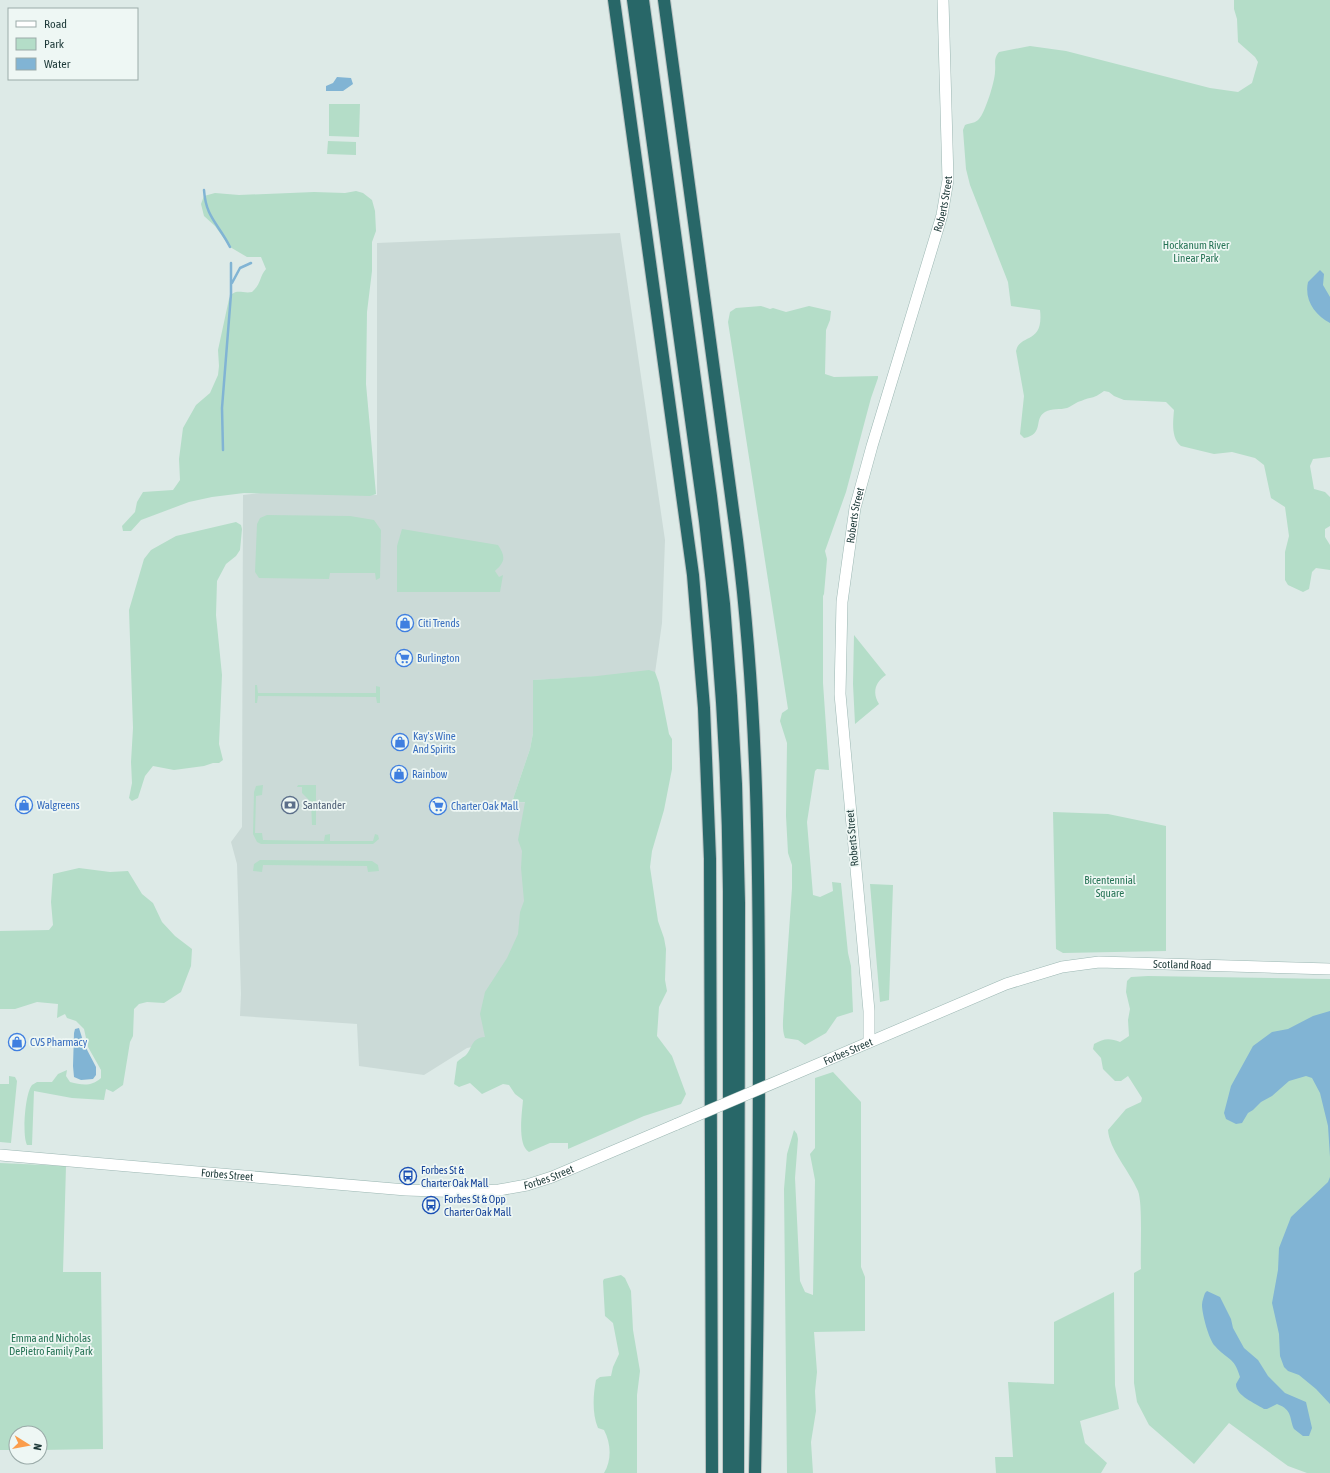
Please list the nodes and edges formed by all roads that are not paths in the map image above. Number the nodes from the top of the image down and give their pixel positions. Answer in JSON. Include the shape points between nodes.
{"nodes":[{"id":1,"x":614,"y":0,"type":"edge"},
{"id":2,"x":633,"y":0,"type":"edge"},
{"id":3,"x":643,"y":0,"type":"edge"},
{"id":4,"x":664,"y":0,"type":"edge"},
{"id":5,"x":943,"y":0,"type":"edge"},
{"id":6,"x":1330,"y":969,"type":"edge"},
{"id":7,"x":1037,"y":974,"type":"joint"},
{"id":8,"x":869,"y":1042,"type":"junction"},
{"id":9,"x":0,"y":1155,"type":"edge"},
{"id":10,"x":712,"y":1473,"type":"edge"},
{"id":11,"x":729,"y":1473,"type":"edge"},
{"id":12,"x":738,"y":1473,"type":"edge"},
{"id":13,"x":755,"y":1473,"type":"edge"}],
"edges":[{"from":1,"to":10,"type":"highway","via":[[695,593],[708,766]]},
{"from":2,"to":11,"type":"highway","via":[[705,521],[715,607],[723,715],[729,898]]},
{"from":3,"to":12,"type":"highway","via":[[711,496],[732,708],[739,903]]},
{"from":4,"to":13,"type":"highway","via":[[738,548],[753,712],[759,908],[759,1250]]},
{"from":5,"to":8,"type":"main road","name":"Roberts Street","via":[[948,180],[942,215],[872,446],[856,508],[842,602],[840,694],[869,1011]]},
{"from":6,"to":7,"type":"main road","name":"Scotland Road","via":[[1099,962],[1062,967]]},
{"from":7,"to":8,"type":"main road","name":"Forbes Street","via":[[1006,984]]},
{"from":8,"to":9,"type":"main road","name":"Forbes Street","bridge":true,"via":[[552,1177],[514,1188],[474,1192],[406,1190]]}]}
